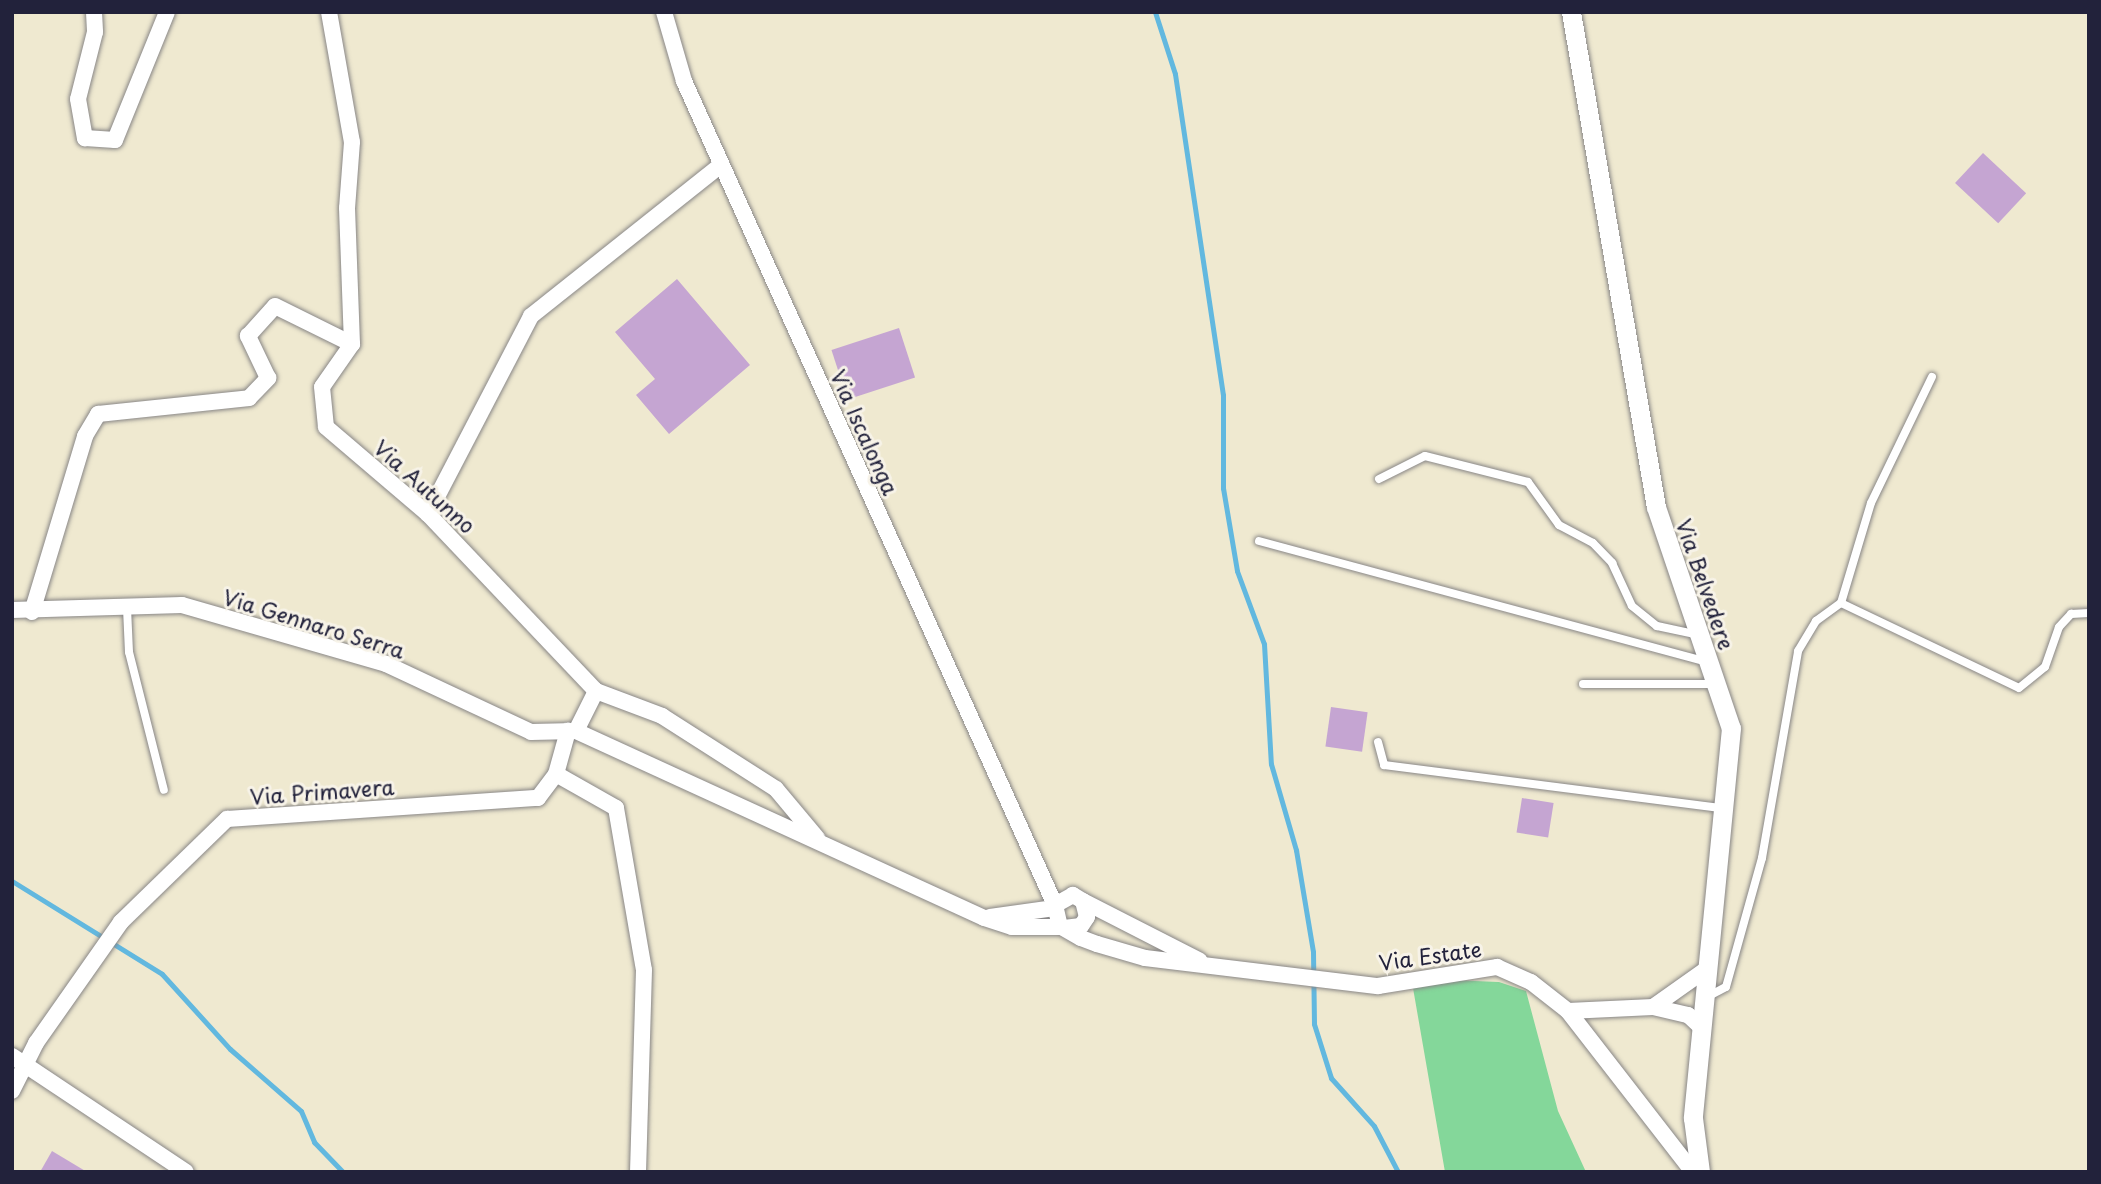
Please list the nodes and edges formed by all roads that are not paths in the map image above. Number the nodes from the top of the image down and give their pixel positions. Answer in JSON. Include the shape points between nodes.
{"nodes":[{"id":1,"x":94,"y":12,"type":"edge"},
{"id":2,"x":167,"y":12,"type":"edge"},
{"id":3,"x":329,"y":12,"type":"edge"},
{"id":4,"x":664,"y":12,"type":"edge"},
{"id":5,"x":1571,"y":12,"type":"edge"},
{"id":6,"x":722,"y":165,"type":"junction"},
{"id":7,"x":352,"y":344,"type":"junction"},
{"id":8,"x":1932,"y":377,"type":"dead end"},
{"id":9,"x":1379,"y":479,"type":"dead end"},
{"id":10,"x":428,"y":514,"type":"junction"},
{"id":11,"x":1259,"y":541,"type":"dead end"},
{"id":12,"x":1841,"y":603,"type":"junction"},
{"id":13,"x":127,"y":608,"type":"junction"},
{"id":14,"x":12,"y":610,"type":"edge"},
{"id":15,"x":32,"y":612,"type":"junction"},
{"id":16,"x":2089,"y":613,"type":"edge"},
{"id":17,"x":1699,"y":635,"type":"junction"},
{"id":18,"x":1708,"y":662,"type":"junction"},
{"id":19,"x":1583,"y":684,"type":"dead end"},
{"id":20,"x":1716,"y":684,"type":"junction"},
{"id":21,"x":596,"y":691,"type":"junction"},
{"id":22,"x":572,"y":731,"type":"junction"},
{"id":23,"x":1378,"y":743,"type":"dead end"},
{"id":24,"x":556,"y":774,"type":"junction"},
{"id":25,"x":163,"y":790,"type":"dead end"},
{"id":26,"x":1723,"y":808,"type":"junction"},
{"id":27,"x":820,"y":843,"type":"junction"},
{"id":28,"x":1037,"y":866,"type":"junction"},
{"id":29,"x":1078,"y":898,"type":"junction"},
{"id":30,"x":1054,"y":906,"type":"junction"},
{"id":31,"x":984,"y":918,"type":"junction"},
{"id":32,"x":1063,"y":927,"type":"junction"},
{"id":33,"x":1209,"y":965,"type":"junction"},
{"id":34,"x":1707,"y":968,"type":"junction"},
{"id":35,"x":1704,"y":998,"type":"junction"},
{"id":36,"x":1653,"y":1007,"type":"junction"},
{"id":37,"x":1567,"y":1011,"type":"junction"},
{"id":38,"x":1702,"y":1028,"type":"junction"},
{"id":39,"x":19,"y":1060,"type":"edge"},
{"id":40,"x":12,"y":1091,"type":"edge"},
{"id":41,"x":186,"y":1172,"type":"edge"},
{"id":42,"x":638,"y":1172,"type":"edge"},
{"id":43,"x":1693,"y":1172,"type":"edge"},
{"id":44,"x":1700,"y":1172,"type":"edge"}],
"edges":[{"from":1,"to":2,"type":"street","via":[[95,32],[78,99],[85,138],[115,140]]},
{"from":3,"to":7,"type":"street","via":[[352,142],[347,208]]},
{"from":4,"to":6,"type":"street","name":"Via Iscalonga","via":[[684,81]]},
{"from":5,"to":17,"type":"street","name":"Via Belvedere","via":[[1656,507]]},
{"from":6,"to":10,"type":"street","via":[[531,316]]},
{"from":6,"to":28,"type":"street","name":"Via Iscalonga"},
{"from":7,"to":10,"type":"street","name":"Via Autunno","via":[[322,387],[326,427]]},
{"from":7,"to":15,"type":"street","via":[[275,306],[248,336],[268,378],[249,398],[99,414],[85,436]]},
{"from":8,"to":12,"type":"lane","via":[[1871,503]]},
{"from":9,"to":17,"type":"lane","via":[[1425,456],[1528,482],[1559,525],[1612,563],[1632,606],[1657,626]]},
{"from":10,"to":21,"type":"street","name":"Via Autunno"},
{"from":11,"to":18,"type":"lane"},
{"from":12,"to":16,"type":"lane","via":[[2019,688],[2045,667],[2059,627],[2071,614]]},
{"from":12,"to":35,"type":"lane","via":[[1816,621],[1798,652],[1762,858],[1726,987]]},
{"from":13,"to":15,"type":"street","name":"Via Gennaro Serra"},
{"from":13,"to":22,"type":"street","name":"Via Gennaro Serra","via":[[182,605],[386,664],[531,732]]},
{"from":13,"to":25,"type":"lane","via":[[132,663]]},
{"from":14,"to":15,"type":"street","name":"Via Gennaro Serra"},
{"from":17,"to":18,"type":"street","name":"Via Belvedere"},
{"from":18,"to":20,"type":"street","name":"Via Belvedere"},
{"from":19,"to":20,"type":"lane"},
{"from":20,"to":26,"type":"street","name":"Via Belvedere","via":[[1731,728]]},
{"from":21,"to":22,"type":"street","name":"Via Primavera"},
{"from":21,"to":27,"type":"street","name":"Via Autunno","via":[[662,716],[776,789]]},
{"from":22,"to":24,"type":"street","name":"Via Primavera"},
{"from":22,"to":27,"type":"street","name":"Via Gennaro Serra"},
{"from":23,"to":26,"type":"lane","via":[[1384,765]]},
{"from":24,"to":39,"type":"street","name":"Via Primavera","via":[[538,797],[228,819],[117,928]]},
{"from":24,"to":42,"type":"street","via":[[616,808],[644,970]]},
{"from":26,"to":34,"type":"street","name":"Via Belvedere"},
{"from":27,"to":31,"type":"street","name":"Via Estate","via":[[904,887]]},
{"from":28,"to":29,"type":"street","name":"Via Iscalonga"},
{"from":28,"to":30,"type":"street","name":"Via Iscalonga"},
{"from":29,"to":30,"type":"street"},
{"from":29,"to":32,"type":"street","via":[[1084,922]]},
{"from":29,"to":33,"type":"street","name":"Via Estate"},
{"from":30,"to":31,"type":"street","name":"Via Estate"},
{"from":30,"to":32,"type":"street","name":"Via Iscalonga"},
{"from":31,"to":32,"type":"street","name":"Via Estate","via":[[1012,927]]},
{"from":32,"to":33,"type":"street","name":"Via Estate","via":[[1146,958]]},
{"from":33,"to":37,"type":"street","name":"Via Estate","via":[[1378,986],[1423,974],[1497,967],[1531,982]]},
{"from":34,"to":35,"type":"street","name":"Via Belvedere"},
{"from":34,"to":36,"type":"street"},
{"from":35,"to":38,"type":"street","name":"Via Belvedere"},
{"from":36,"to":37,"type":"street"},
{"from":36,"to":38,"type":"street","via":[[1688,1015]]},
{"from":37,"to":43,"type":"street","name":"Via Estate"},
{"from":38,"to":44,"type":"street","name":"Via Belvedere","via":[[1693,1118]]},
{"from":39,"to":40,"type":"street","name":"Via Primavera"},
{"from":39,"to":41,"type":"street"}]}
